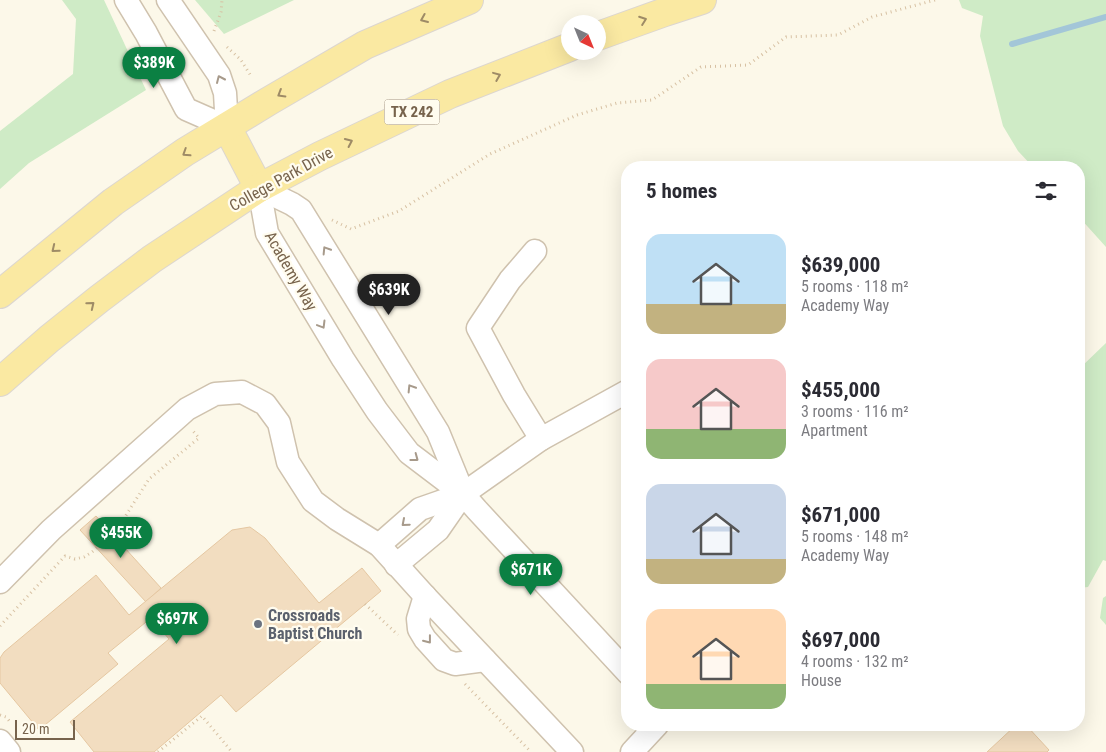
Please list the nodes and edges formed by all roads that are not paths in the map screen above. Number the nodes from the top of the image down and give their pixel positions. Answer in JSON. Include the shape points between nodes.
{"nodes":[{"id":1,"x":126,"y":0,"type":"edge"},
{"id":2,"x":168,"y":0,"type":"edge"},
{"id":3,"x":469,"y":0,"type":"edge"},
{"id":4,"x":702,"y":0,"type":"edge"},
{"id":5,"x":606,"y":33,"type":"edge"},
{"id":6,"x":561,"y":51,"type":"edge"},
{"id":7,"x":227,"y":127,"type":"junction"},
{"id":8,"x":259,"y":188,"type":"junction"},
{"id":9,"x":535,"y":251,"type":"dead end"},
{"id":10,"x":0,"y":294,"type":"edge"},
{"id":11,"x":0,"y":382,"type":"edge"},
{"id":12,"x":621,"y":395,"type":"edge"},
{"id":13,"x":541,"y":439,"type":"junction"},
{"id":14,"x":464,"y":494,"type":"junction"},
{"id":15,"x":379,"y":545,"type":"junction"},
{"id":16,"x":396,"y":565,"type":"junction"},
{"id":17,"x":0,"y":582,"type":"edge"},
{"id":18,"x":425,"y":596,"type":"junction"},
{"id":19,"x":486,"y":660,"type":"junction"},
{"id":20,"x":621,"y":665,"type":"edge"},
{"id":21,"x":651,"y":731,"type":"edge"},
{"id":22,"x":0,"y":741,"type":"edge"},
{"id":23,"x":9,"y":752,"type":"edge"},
{"id":24,"x":572,"y":752,"type":"edge"},
{"id":25,"x":632,"y":752,"type":"edge"}],
"edges":[{"from":1,"to":7,"type":"street","via":[[186,109]]},
{"from":7,"to":2,"type":"street","one_way":true,"via":[[225,93],[219,75]]},
{"from":3,"to":7,"type":"main road","one_way":true,"via":[[365,45]]},
{"from":5,"to":4,"type":"main road","one_way":true},
{"from":8,"to":6,"type":"main road","name":"College Park Drive","number":"TX 242","one_way":true,"via":[[450,94]]},
{"from":7,"to":8,"type":"main road"},
{"from":7,"to":10,"type":"main road","one_way":true,"via":[[113,202]]},
{"from":11,"to":8,"type":"main road","name":"College Park Drive","number":"TX 242","one_way":true,"via":[[49,339],[152,259]]},
{"from":14,"to":8,"type":"street","name":"Academy Way","one_way":true,"via":[[438,432],[301,210]]},
{"from":8,"to":14,"type":"street","name":"Academy Way","one_way":true,"via":[[267,233],[377,411],[409,453]]},
{"from":9,"to":13,"type":"street","via":[[510,280],[478,328]]},
{"from":12,"to":13,"type":"street"},
{"from":13,"to":14,"type":"street"},
{"from":14,"to":15,"type":"street","one_way":true,"via":[[420,510]]},
{"from":14,"to":16,"type":"street","via":[[438,530]]},
{"from":14,"to":20,"type":"street","name":"Academy Way"},
{"from":15,"to":16,"type":"street"},
{"from":15,"to":17,"type":"street","via":[[313,501],[288,462],[279,423],[265,404],[242,392],[215,394],[180,415],[51,530]]},
{"from":16,"to":18,"type":"street"},
{"from":18,"to":19,"type":"street"},
{"from":18,"to":19,"type":"street","one_way":true,"via":[[418,619],[419,629],[444,660],[455,664]]},
{"from":19,"to":24,"type":"street"},
{"from":21,"to":25,"type":"street"},
{"from":22,"to":23,"type":"street"}]}
